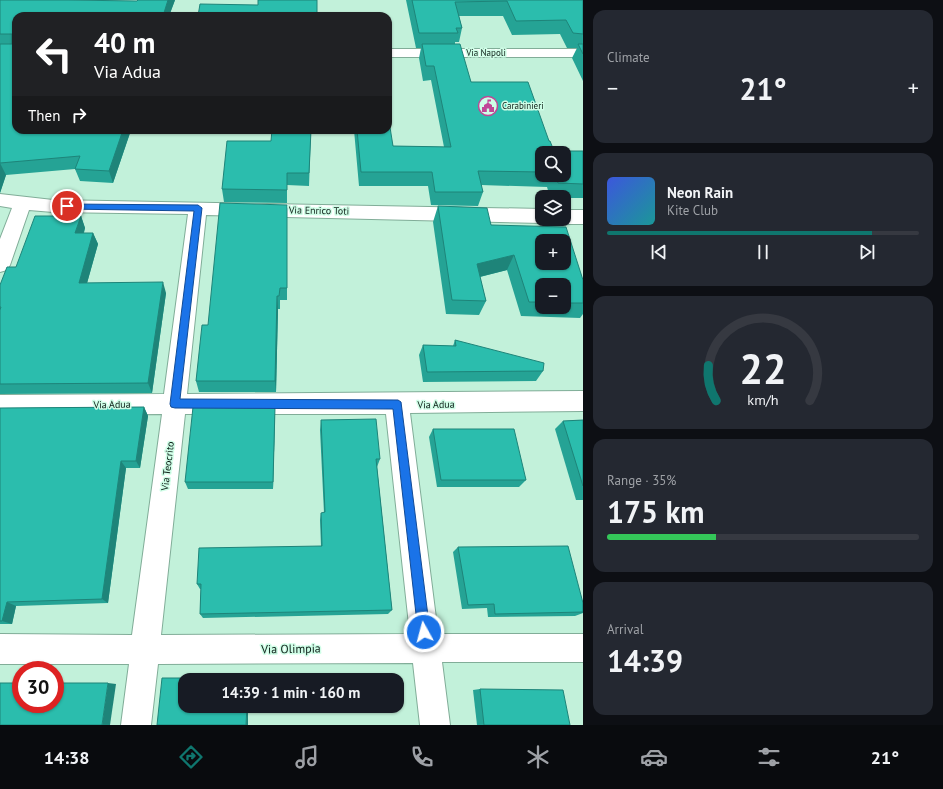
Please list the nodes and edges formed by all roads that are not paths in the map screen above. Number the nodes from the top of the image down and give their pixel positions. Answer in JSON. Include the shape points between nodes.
{"nodes":[{"id":1,"x":392,"y":53,"type":"edge"},
{"id":2,"x":583,"y":53,"type":"edge"},
{"id":3,"x":0,"y":200,"type":"edge"},
{"id":4,"x":23,"y":202,"type":"junction"},
{"id":5,"x":198,"y":208,"type":"junction"},
{"id":6,"x":535,"y":216,"type":"edge"},
{"id":7,"x":571,"y":217,"type":"edge"},
{"id":8,"x":583,"y":218,"type":"edge"},
{"id":9,"x":0,"y":265,"type":"edge"},
{"id":10,"x":583,"y":402,"type":"edge"},
{"id":11,"x":175,"y":404,"type":"junction"},
{"id":12,"x":398,"y":404,"type":"junction"},
{"id":13,"x":0,"y":406,"type":"edge"},
{"id":14,"x":426,"y":648,"type":"junction"},
{"id":15,"x":583,"y":648,"type":"edge"},
{"id":16,"x":0,"y":650,"type":"edge"},
{"id":17,"x":145,"y":650,"type":"junction"},
{"id":18,"x":136,"y":725,"type":"edge"},
{"id":19,"x":435,"y":725,"type":"edge"}],
"edges":[{"from":1,"to":2,"type":"street","name":"Via Napoli"},
{"from":3,"to":4,"type":"street","name":"Via Enrico Toti"},
{"from":4,"to":5,"type":"street","name":"Via Enrico Toti","via":[[53,206]]},
{"from":4,"to":9,"type":"street"},
{"from":5,"to":6,"type":"street","name":"Via Enrico Toti"},
{"from":5,"to":11,"type":"street","name":"Via Teocrito"},
{"from":7,"to":8,"type":"street"},
{"from":10,"to":12,"type":"street","name":"Via Adua"},
{"from":11,"to":12,"type":"street","name":"Via Adua"},
{"from":11,"to":13,"type":"street","name":"Via Adua"},
{"from":11,"to":17,"type":"street","name":"Via Teocrito"},
{"from":12,"to":14,"type":"street"},
{"from":14,"to":15,"type":"street","name":"Via Olimpia"},
{"from":14,"to":17,"type":"street","name":"Via Olimpia"},
{"from":14,"to":19,"type":"street"},
{"from":16,"to":17,"type":"street","name":"Via Olimpia"},
{"from":17,"to":18,"type":"street","name":"Via Teocrito"}]}
